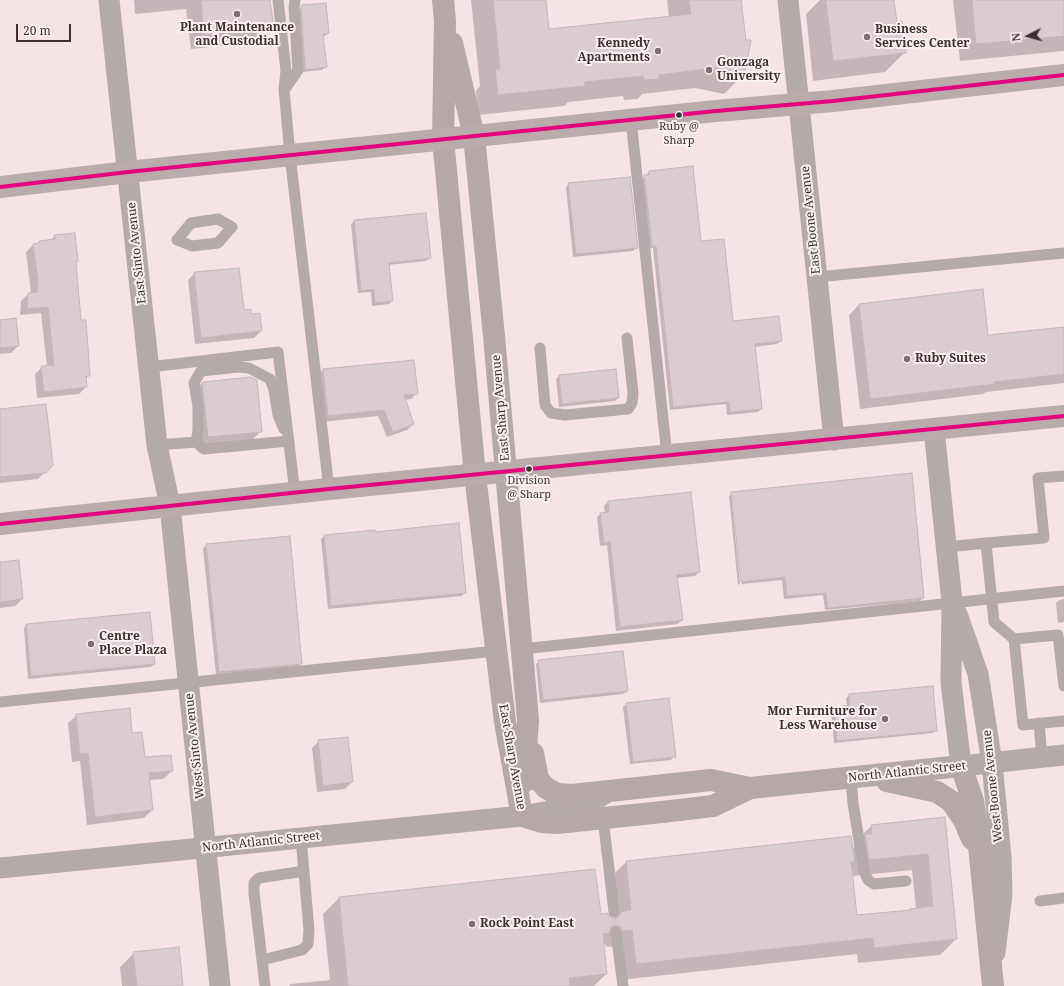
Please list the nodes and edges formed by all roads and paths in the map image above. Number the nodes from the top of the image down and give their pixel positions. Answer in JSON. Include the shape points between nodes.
{"nodes":[{"id":1,"x":109,"y":0,"type":"edge"},
{"id":2,"x":278,"y":0,"type":"edge"},
{"id":3,"x":295,"y":0,"type":"edge"},
{"id":4,"x":443,"y":0,"type":"edge"},
{"id":5,"x":788,"y":0,"type":"edge"},
{"id":6,"x":445,"y":21,"type":"junction"},
{"id":7,"x":1064,"y":75,"type":"edge"},
{"id":8,"x":284,"y":89,"type":"junction"},
{"id":9,"x":798,"y":104,"type":"junction"},
{"id":10,"x":632,"y":120,"type":"junction"},
{"id":11,"x":474,"y":136,"type":"junction"},
{"id":12,"x":444,"y":140,"type":"junction"},
{"id":13,"x":290,"y":155,"type":"junction"},
{"id":14,"x":128,"y":172,"type":"junction"},
{"id":15,"x":0,"y":187,"type":"edge"},
{"id":16,"x":1064,"y":253,"type":"edge"},
{"id":17,"x":817,"y":277,"type":"junction"},
{"id":18,"x":627,"y":338,"type":"dead end"},
{"id":19,"x":540,"y":348,"type":"dead end"},
{"id":20,"x":149,"y":367,"type":"junction"},
{"id":21,"x":1064,"y":416,"type":"edge"},
{"id":22,"x":934,"y":429,"type":"junction"},
{"id":23,"x":834,"y":440,"type":"junction"},
{"id":24,"x":289,"y":441,"type":"junction"},
{"id":25,"x":196,"y":442,"type":"junction"},
{"id":26,"x":157,"y":445,"type":"junction"},
{"id":27,"x":667,"y":456,"type":"junction"},
{"id":28,"x":506,"y":472,"type":"junction"},
{"id":29,"x":475,"y":475,"type":"junction"},
{"id":30,"x":1064,"y":476,"type":"edge"},
{"id":31,"x":329,"y":489,"type":"junction"},
{"id":32,"x":295,"y":493,"type":"junction"},
{"id":33,"x":170,"y":506,"type":"junction"},
{"id":34,"x":0,"y":524,"type":"edge"},
{"id":35,"x":986,"y":544,"type":"junction"},
{"id":36,"x":947,"y":547,"type":"junction"},
{"id":37,"x":1064,"y":591,"type":"edge"},
{"id":38,"x":991,"y":598,"type":"junction"},
{"id":39,"x":952,"y":602,"type":"junction"},
{"id":40,"x":1014,"y":640,"type":"junction"},
{"id":41,"x":522,"y":649,"type":"junction"},
{"id":42,"x":496,"y":651,"type":"junction"},
{"id":43,"x":188,"y":682,"type":"junction"},
{"id":44,"x":1064,"y":686,"type":"edge"},
{"id":45,"x":0,"y":702,"type":"edge"},
{"id":46,"x":528,"y":720,"type":"junction"},
{"id":47,"x":1064,"y":721,"type":"edge"},
{"id":48,"x":1039,"y":723,"type":"junction"},
{"id":49,"x":1064,"y":755,"type":"edge"},
{"id":50,"x":1042,"y":758,"type":"junction"},
{"id":51,"x":992,"y":763,"type":"junction"},
{"id":52,"x":961,"y":766,"type":"junction"},
{"id":53,"x":859,"y":777,"type":"junction"},
{"id":54,"x":750,"y":788,"type":"junction"},
{"id":55,"x":614,"y":790,"type":"junction"},
{"id":56,"x":522,"y":816,"type":"junction"},
{"id":57,"x":603,"y":818,"type":"junction"},
{"id":58,"x":301,"y":838,"type":"junction"},
{"id":59,"x":206,"y":848,"type":"junction"},
{"id":60,"x":981,"y":861,"type":"junction"},
{"id":61,"x":0,"y":868,"type":"edge"},
{"id":62,"x":304,"y":871,"type":"junction"},
{"id":63,"x":906,"y":881,"type":"dead end"},
{"id":64,"x":1064,"y":898,"type":"edge"},
{"id":65,"x":1040,"y":901,"type":"dead end"},
{"id":66,"x":614,"y":912,"type":"dead end"},
{"id":67,"x":616,"y":932,"type":"dead end"},
{"id":68,"x":262,"y":960,"type":"junction"},
{"id":69,"x":993,"y":980,"type":"edge"},
{"id":70,"x":220,"y":986,"type":"edge"},
{"id":71,"x":265,"y":986,"type":"edge"},
{"id":72,"x":623,"y":986,"type":"edge"}],
"edges":[{"from":1,"to":14,"type":"street","name":"East Sinto Avenue"},
{"from":2,"to":8,"type":"lane","via":[[286,71]]},
{"from":3,"to":8,"type":"lane","via":[[298,70]]},
{"from":4,"to":6,"type":"street","name":"East Sharp Avenue"},
{"from":5,"to":9,"type":"street","name":"East Boone Avenue"},
{"from":6,"to":11,"type":"street","name":"East Sharp Avenue"},
{"from":6,"to":12,"type":"street","name":"East Sharp Avenue"},
{"from":7,"to":9,"type":"main road"},
{"from":8,"to":13,"type":"lane"},
{"from":9,"to":10,"type":"main road"},
{"from":9,"to":17,"type":"street","name":"East Boone Avenue"},
{"from":10,"to":11,"type":"main road"},
{"from":10,"to":27,"type":"lane"},
{"from":11,"to":12,"type":"main road"},
{"from":11,"to":28,"type":"street","name":"East Sharp Avenue"},
{"from":12,"to":13,"type":"main road"},
{"from":12,"to":29,"type":"street","name":"East Sharp Avenue"},
{"from":13,"to":14,"type":"main road"},
{"from":13,"to":31,"type":"lane"},
{"from":14,"to":15,"type":"main road"},
{"from":14,"to":20,"type":"street","name":"East Sinto Avenue"},
{"from":16,"to":17,"type":"lane"},
{"from":17,"to":23,"type":"street","name":"East Boone Avenue"},
{"from":18,"to":19,"type":"lane","via":[[632,403],[628,408],[620,409],[565,415],[551,414],[545,405]]},
{"from":20,"to":24,"type":"lane","via":[[278,352]]},
{"from":20,"to":26,"type":"street","name":"East Sinto Avenue"},
{"from":21,"to":22,"type":"main road"},
{"from":22,"to":23,"type":"main road"},
{"from":22,"to":36,"type":"street","name":"West Boone Avenue"},
{"from":23,"to":27,"type":"main road"},
{"from":24,"to":25,"type":"lane","via":[[204,449]]},
{"from":24,"to":25,"type":"lane","via":[[278,415],[270,379],[250,368],[238,367],[201,371],[197,377],[194,384],[198,406]]},
{"from":24,"to":32,"type":"lane"},
{"from":25,"to":26,"type":"lane"},
{"from":26,"to":33,"type":"street","name":"East Sinto Avenue"},
{"from":27,"to":28,"type":"main road"},
{"from":28,"to":29,"type":"main road"},
{"from":28,"to":41,"type":"street","name":"East Sharp Avenue"},
{"from":29,"to":31,"type":"main road"},
{"from":29,"to":42,"type":"street","name":"East Sharp Avenue"},
{"from":30,"to":35,"type":"lane","via":[[1038,478],[1044,538]]},
{"from":31,"to":32,"type":"main road"},
{"from":32,"to":33,"type":"main road"},
{"from":33,"to":34,"type":"main road"},
{"from":33,"to":43,"type":"street","name":"West Sinto Avenue"},
{"from":35,"to":36,"type":"lane"},
{"from":35,"to":38,"type":"lane"},
{"from":36,"to":39,"type":"street","name":"West Boone Avenue"},
{"from":37,"to":38,"type":"lane"},
{"from":38,"to":39,"type":"lane"},
{"from":38,"to":40,"type":"lane","via":[[994,622]]},
{"from":39,"to":41,"type":"lane"},
{"from":39,"to":51,"type":"street","name":"West Boone Avenue","via":[[978,674]]},
{"from":39,"to":52,"type":"street","name":"West Boone Avenue","via":[[951,682]]},
{"from":40,"to":44,"type":"lane","via":[[1058,634]]},
{"from":40,"to":48,"type":"lane","via":[[1023,725]]},
{"from":41,"to":46,"type":"street","name":"East Sharp Avenue"},
{"from":42,"to":43,"type":"lane"},
{"from":42,"to":56,"type":"street","name":"East Sharp Avenue","via":[[505,722]]},
{"from":43,"to":45,"type":"lane"},
{"from":43,"to":59,"type":"street","name":"West Sinto Avenue"},
{"from":46,"to":55,"type":"street","via":[[538,779],[546,788],[557,794],[572,795]]},
{"from":46,"to":56,"type":"street","name":"East Sharp Avenue"},
{"from":47,"to":48,"type":"lane"},
{"from":48,"to":50,"type":"lane"},
{"from":49,"to":50,"type":"street","name":"North Atlantic Street"},
{"from":50,"to":51,"type":"street","name":"North Atlantic Street"},
{"from":51,"to":52,"type":"street","name":"North Atlantic Street"},
{"from":51,"to":69,"type":"street","name":"West Boone Avenue","via":[[1002,894]]},
{"from":52,"to":53,"type":"street","name":"North Atlantic Street"},
{"from":52,"to":60,"type":"street","name":"West Boone Avenue","via":[[973,801]]},
{"from":53,"to":54,"type":"street","name":"North Atlantic Street"},
{"from":53,"to":60,"type":"street","via":[[937,792],[951,801],[964,820]]},
{"from":53,"to":63,"type":"lane","via":[[853,803],[861,856],[868,880],[874,884]]},
{"from":54,"to":55,"type":"street","name":"North Atlantic Street","via":[[712,780]]},
{"from":54,"to":57,"type":"street","name":"North Atlantic Street","via":[[713,806]]},
{"from":55,"to":56,"type":"street","name":"North Atlantic Street","via":[[592,802],[578,806]]},
{"from":56,"to":57,"type":"street","name":"North Atlantic Street","via":[[557,823]]},
{"from":56,"to":58,"type":"street","name":"North Atlantic Street"},
{"from":57,"to":66,"type":"lane"},
{"from":58,"to":59,"type":"street","name":"North Atlantic Street"},
{"from":58,"to":62,"type":"lane"},
{"from":59,"to":61,"type":"street","name":"North Atlantic Street"},
{"from":59,"to":70,"type":"street","name":"West Sinto Avenue"},
{"from":60,"to":69,"type":"street","name":"West Boone Avenue"},
{"from":62,"to":68,"type":"lane","via":[[308,944],[302,950]]},
{"from":62,"to":68,"type":"lane","via":[[259,878],[254,883]]},
{"from":64,"to":65,"type":"lane"},
{"from":67,"to":72,"type":"lane"},
{"from":68,"to":71,"type":"lane"}]}
